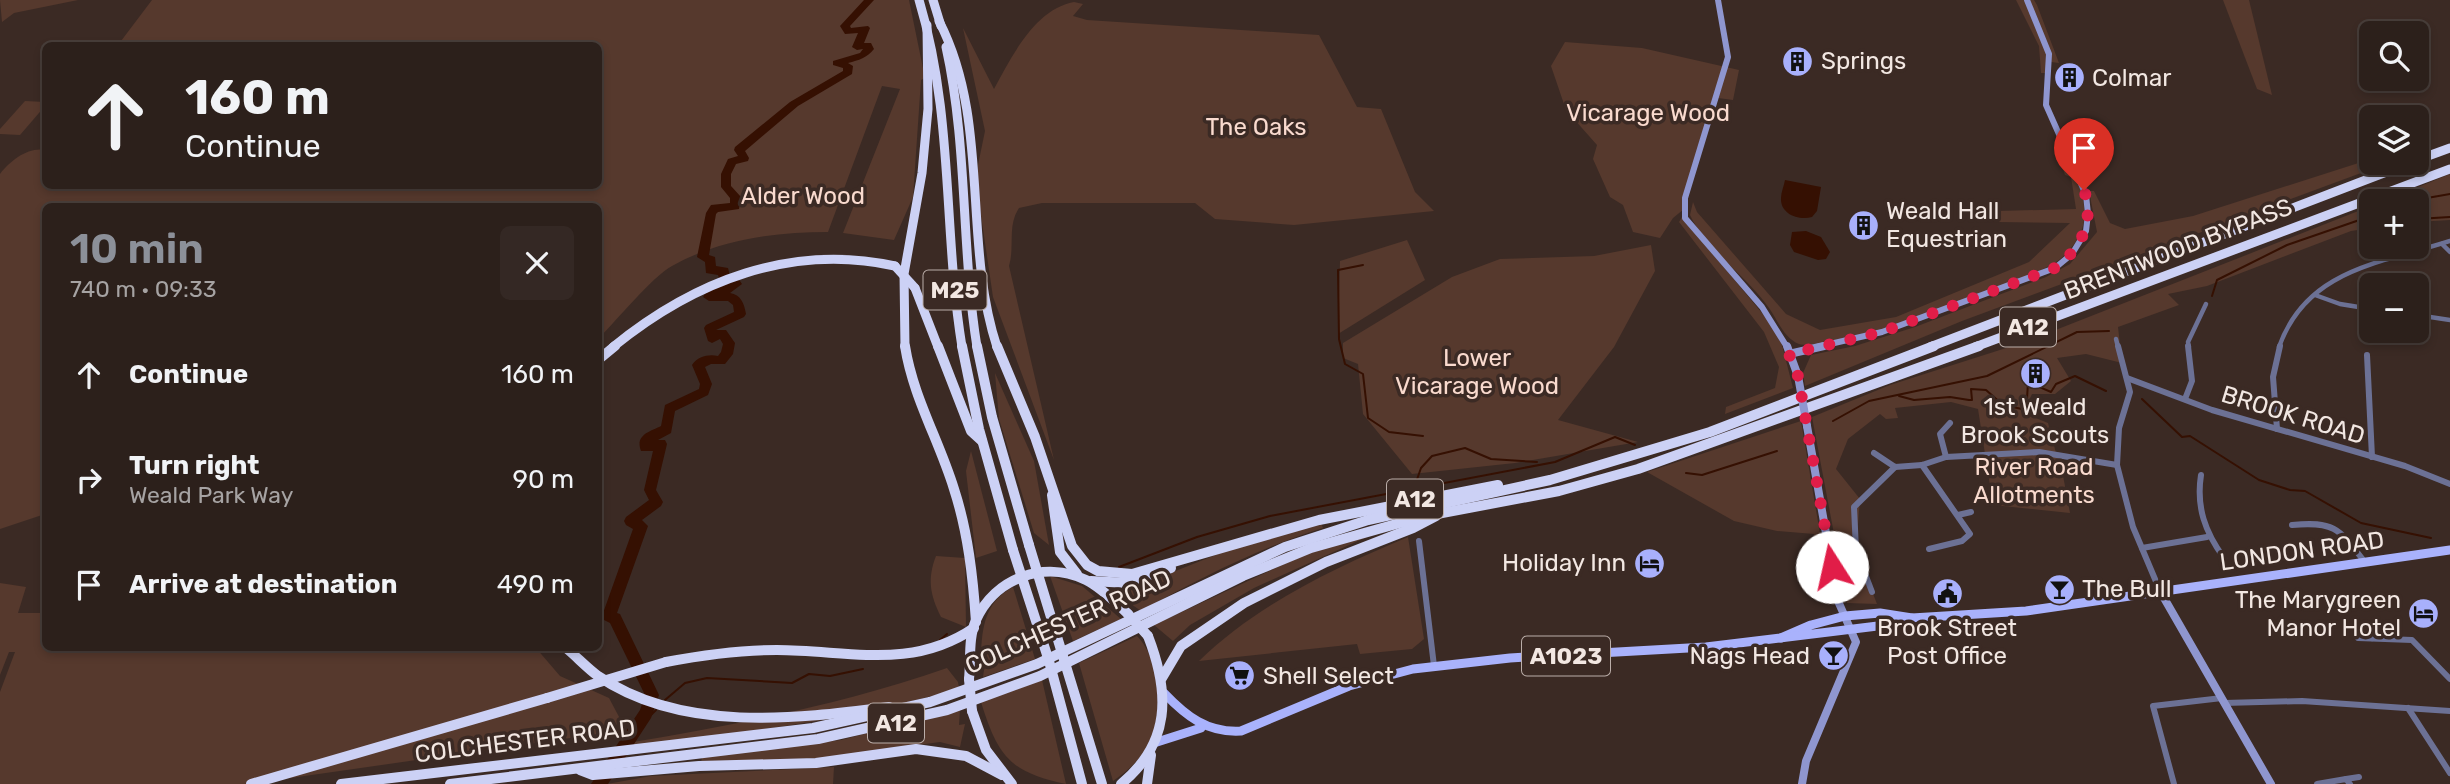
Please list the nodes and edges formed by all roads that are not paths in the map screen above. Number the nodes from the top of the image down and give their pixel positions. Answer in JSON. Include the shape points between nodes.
{"nodes":[{"id":1,"x":919,"y":0,"type":"edge"},
{"id":2,"x":933,"y":0,"type":"edge"},
{"id":3,"x":1718,"y":0,"type":"edge"},
{"id":4,"x":2026,"y":0,"type":"edge"},
{"id":5,"x":939,"y":21,"type":"junction"},
{"id":6,"x":927,"y":25,"type":"junction"},
{"id":7,"x":2450,"y":148,"type":"edge"},
{"id":8,"x":2429,"y":156,"type":"edge"},
{"id":9,"x":2450,"y":169,"type":"edge"},
{"id":10,"x":2379,"y":175,"type":"edge"},
{"id":11,"x":964,"y":210,"type":"junction"},
{"id":12,"x":2450,"y":241,"type":"edge"},
{"id":13,"x":2442,"y":244,"type":"junction"},
{"id":14,"x":2450,"y":252,"type":"edge"},
{"id":15,"x":2315,"y":295,"type":"junction"},
{"id":16,"x":2206,"y":304,"type":"dead end"},
{"id":17,"x":2359,"y":307,"type":"edge"},
{"id":18,"x":2429,"y":317,"type":"edge"},
{"id":19,"x":2450,"y":320,"type":"edge"},
{"id":20,"x":991,"y":323,"type":"junction"},
{"id":21,"x":2116,"y":339,"type":"dead end"},
{"id":22,"x":1789,"y":354,"type":"junction"},
{"id":23,"x":2367,"y":355,"type":"dead end"},
{"id":24,"x":602,"y":357,"type":"edge"},
{"id":25,"x":2127,"y":378,"type":"junction"},
{"id":26,"x":2185,"y":399,"type":"junction"},
{"id":27,"x":1950,"y":423,"type":"dead end"},
{"id":28,"x":2277,"y":429,"type":"junction"},
{"id":29,"x":983,"y":441,"type":"junction"},
{"id":30,"x":1874,"y":453,"type":"dead end"},
{"id":31,"x":1946,"y":457,"type":"junction"},
{"id":32,"x":2372,"y":457,"type":"junction"},
{"id":33,"x":1922,"y":465,"type":"junction"},
{"id":34,"x":2117,"y":465,"type":"junction"},
{"id":35,"x":1895,"y":467,"type":"junction"},
{"id":36,"x":2202,"y":475,"type":"dead end"},
{"id":37,"x":1550,"y":480,"type":"junction"},
{"id":38,"x":2450,"y":484,"type":"edge"},
{"id":39,"x":1051,"y":488,"type":"junction"},
{"id":40,"x":1971,"y":512,"type":"dead end"},
{"id":41,"x":1440,"y":514,"type":"junction"},
{"id":42,"x":1958,"y":515,"type":"junction"},
{"id":43,"x":2292,"y":525,"type":"dead end"},
{"id":44,"x":2207,"y":537,"type":"junction"},
{"id":45,"x":1419,"y":541,"type":"dead end"},
{"id":46,"x":2142,"y":548,"type":"junction"},
{"id":47,"x":1928,"y":549,"type":"dead end"},
{"id":48,"x":2450,"y":550,"type":"edge"},
{"id":49,"x":1194,"y":556,"type":"junction"},
{"id":50,"x":2224,"y":558,"type":"dead end"},
{"id":51,"x":2364,"y":561,"type":"junction"},
{"id":52,"x":1084,"y":579,"type":"junction"},
{"id":53,"x":2160,"y":591,"type":"junction"},
{"id":54,"x":1872,"y":592,"type":"dead end"},
{"id":55,"x":1844,"y":617,"type":"junction"},
{"id":56,"x":1912,"y":618,"type":"junction"},
{"id":57,"x":975,"y":625,"type":"junction"},
{"id":58,"x":2366,"y":627,"type":"dead end"},
{"id":59,"x":1851,"y":631,"type":"junction"},
{"id":60,"x":1781,"y":638,"type":"junction"},
{"id":61,"x":2358,"y":638,"type":"dead end"},
{"id":62,"x":2372,"y":638,"type":"junction"},
{"id":63,"x":570,"y":651,"type":"edge"},
{"id":64,"x":1434,"y":666,"type":"junction"},
{"id":65,"x":1162,"y":678,"type":"junction"},
{"id":66,"x":2450,"y":679,"type":"edge"},
{"id":67,"x":958,"y":693,"type":"junction"},
{"id":68,"x":1164,"y":693,"type":"junction"},
{"id":69,"x":2223,"y":700,"type":"junction"},
{"id":70,"x":2408,"y":708,"type":"junction"},
{"id":71,"x":2450,"y":711,"type":"edge"},
{"id":72,"x":1201,"y":728,"type":"junction"},
{"id":73,"x":1154,"y":747,"type":"junction"},
{"id":74,"x":621,"y":768,"type":"junction"},
{"id":75,"x":2450,"y":773,"type":"edge"},
{"id":76,"x":1002,"y":775,"type":"junction"},
{"id":77,"x":2359,"y":777,"type":"dead end"},
{"id":78,"x":2348,"y":781,"type":"edge"},
{"id":79,"x":251,"y":784,"type":"edge"},
{"id":80,"x":341,"y":784,"type":"edge"},
{"id":81,"x":450,"y":784,"type":"edge"},
{"id":82,"x":1012,"y":784,"type":"edge"},
{"id":83,"x":1082,"y":784,"type":"edge"},
{"id":84,"x":1102,"y":784,"type":"edge"},
{"id":85,"x":1121,"y":784,"type":"edge"},
{"id":86,"x":1147,"y":784,"type":"edge"},
{"id":87,"x":1802,"y":784,"type":"edge"},
{"id":88,"x":2174,"y":784,"type":"edge"},
{"id":89,"x":2271,"y":784,"type":"edge"},
{"id":90,"x":2317,"y":784,"type":"edge"}],
"edges":[{"from":1,"to":6,"type":"highway","number":"M25"},
{"from":2,"to":5,"type":"highway","number":"M25"},
{"from":3,"to":22,"type":"street","via":[[1728,57],[1685,198],[1685,218],[1762,307],[1783,336]]},
{"from":4,"to":22,"type":"street","via":[[2049,54],[2046,105],[2086,195],[2086,231],[2072,254],[2055,268],[1957,306],[1882,332]]},
{"from":5,"to":11,"type":"highway","number":"M25","via":[[958,112]]},
{"from":5,"to":20,"type":"highway","number":"M25","via":[[951,41],[962,90],[976,234]]},
{"from":6,"to":29,"type":"highway","number":"M25","via":[[945,110],[960,332]]},
{"from":6,"to":57,"type":"highway","number":"M25","via":[[924,37],[930,92],[925,148],[900,297],[911,376],[966,531]]},
{"from":7,"to":8,"type":"highway"},
{"from":9,"to":41,"type":"highway","name":"BRENTWOOD BYPASS","number":"A12","via":[[1638,469],[1559,491]]},
{"from":10,"to":37,"type":"highway","name":"BRENTWOOD BYPASS","number":"A12","via":[[1710,432]]},
{"from":11,"to":20,"type":"highway","number":"M25"},
{"from":11,"to":84,"type":"highway","number":"M25","bridge":true,"via":[[981,369],[1003,460]]},
{"from":12,"to":13,"type":"street"},
{"from":13,"to":14,"type":"street"},
{"from":13,"to":15,"type":"street","via":[[2357,267]]},
{"from":15,"to":17,"type":"street"},
{"from":15,"to":28,"type":"street","via":[[2287,330],[2275,361]]},
{"from":16,"to":26,"type":"street","via":[[2188,342],[2192,381]]},
{"from":18,"to":19,"type":"street"},
{"from":20,"to":39,"type":"highway","number":"M25"},
{"from":21,"to":25,"type":"street"},
{"from":22,"to":55,"type":"street","bridge":true,"via":[[1798,376]]},
{"from":23,"to":32,"type":"street"},
{"from":24,"to":29,"type":"highway","number":"M25","bridge":true,"via":[[663,312],[717,286],[761,270],[824,258],[871,259],[895,266],[915,288],[971,431]]},
{"from":25,"to":26,"type":"street","name":"BROOK ROAD"},
{"from":25,"to":34,"type":"street","via":[[2130,392],[2119,428]]},
{"from":26,"to":28,"type":"street","name":"BROOK ROAD"},
{"from":27,"to":31,"type":"street","via":[[1940,433]]},
{"from":28,"to":32,"type":"street","name":"BROOK ROAD"},
{"from":29,"to":83,"type":"highway","number":"M25","bridge":true},
{"from":30,"to":35,"type":"street"},
{"from":31,"to":33,"type":"street"},
{"from":31,"to":34,"type":"street","via":[[2039,452]]},
{"from":32,"to":38,"type":"street","name":"BROOK ROAD"},
{"from":33,"to":35,"type":"street"},
{"from":33,"to":42,"type":"street"},
{"from":34,"to":46,"type":"street"},
{"from":35,"to":54,"type":"street","via":[[1854,507],[1856,550]]},
{"from":36,"to":44,"type":"street","via":[[2198,502]]},
{"from":37,"to":49,"type":"highway","number":"A12","via":[[1402,502],[1294,526]]},
{"from":37,"to":67,"type":"highway","name":"COLCHESTER ROAD","number":"A12","via":[[1368,520],[1298,542],[1075,647]]},
{"from":39,"to":49,"type":"highway","number":"M25","via":[[1069,544],[1090,567],[1110,574],[1132,574]]},
{"from":39,"to":52,"type":"highway","number":"M25","via":[[1060,552]]},
{"from":40,"to":42,"type":"street"},
{"from":41,"to":65,"type":"highway","number":"A12","via":[[1424,525],[1343,555],[1239,607],[1186,641]]},
{"from":41,"to":74,"type":"highway","name":"COLCHESTER ROAD","number":"A12","via":[[1353,534],[1279,560],[1065,665],[947,710],[818,739]]},
{"from":42,"to":47,"type":"street","via":[[1969,538]]},
{"from":43,"to":51,"type":"street","via":[[2326,522],[2337,528]]},
{"from":44,"to":46,"type":"street"},
{"from":44,"to":50,"type":"street"},
{"from":45,"to":64,"type":"street"},
{"from":46,"to":53,"type":"street"},
{"from":48,"to":51,"type":"main road","name":"LONDON ROAD","number":"A1023"},
{"from":49,"to":52,"type":"highway","number":"A12","via":[[1143,579],[1118,583]]},
{"from":51,"to":53,"type":"main road","name":"LONDON ROAD","number":"A1023"},
{"from":52,"to":57,"type":"highway","via":[[1050,570],[1022,575],[996,591]]},
{"from":52,"to":65,"type":"highway","bridge":true,"via":[[1148,636]]},
{"from":53,"to":56,"type":"main road","number":"A1023","via":[[2026,611]]},
{"from":53,"to":69,"type":"street"},
{"from":55,"to":56,"type":"main road","number":"A1023","via":[[1896,613]]},
{"from":55,"to":59,"type":"street"},
{"from":55,"to":60,"type":"main road","number":"A1023"},
{"from":56,"to":59,"type":"main road","number":"A1023"},
{"from":57,"to":76,"type":"highway","bridge":true,"via":[[969,679],[972,711]]},
{"from":57,"to":79,"type":"highway","bridge":true,"via":[[951,644],[891,656],[760,651],[666,662]]},
{"from":58,"to":62,"type":"street"},
{"from":59,"to":60,"type":"main road","number":"A1023"},
{"from":59,"to":87,"type":"street","via":[[1854,648],[1806,761]]},
{"from":60,"to":64,"type":"main road","number":"A1023"},
{"from":61,"to":62,"type":"street"},
{"from":62,"to":66,"type":"street","via":[[2412,640]]},
{"from":63,"to":67,"type":"highway","via":[[618,687],[676,708],[726,715],[813,715]]},
{"from":64,"to":72,"type":"main road","number":"A1023","via":[[1357,682],[1238,732]]},
{"from":65,"to":68,"type":"highway"},
{"from":67,"to":80,"type":"highway","name":"COLCHESTER ROAD","number":"A12","via":[[813,728]]},
{"from":68,"to":72,"type":"main road"},
{"from":68,"to":73,"type":"highway"},
{"from":69,"to":70,"type":"street"},
{"from":69,"to":88,"type":"street","via":[[2153,706]]},
{"from":69,"to":89,"type":"street"},
{"from":70,"to":71,"type":"street"},
{"from":70,"to":75,"type":"street"},
{"from":72,"to":73,"type":"main road","number":"A1023"},
{"from":73,"to":85,"type":"highway"},
{"from":73,"to":86,"type":"highway"},
{"from":74,"to":76,"type":"highway","number":"A12","via":[[816,763],[931,749],[966,757]]},
{"from":74,"to":81,"type":"highway","name":"COLCHESTER ROAD","number":"A12"},
{"from":76,"to":82,"type":"highway"},
{"from":77,"to":78,"type":"street"},
{"from":78,"to":90,"type":"street"}]}
